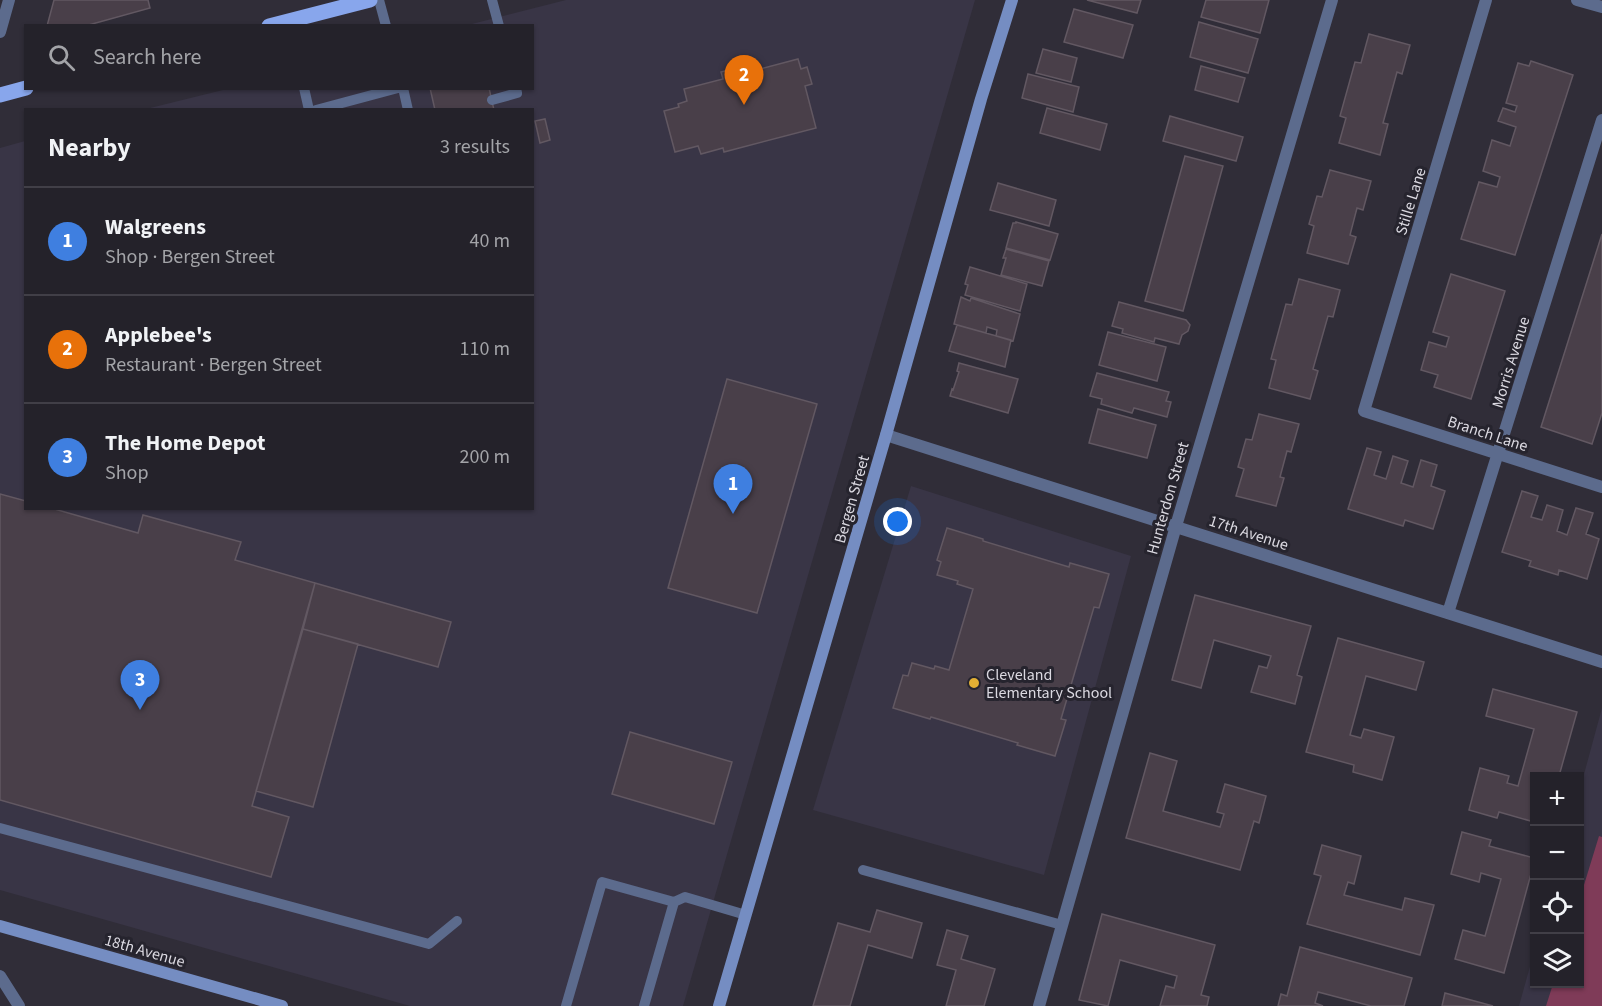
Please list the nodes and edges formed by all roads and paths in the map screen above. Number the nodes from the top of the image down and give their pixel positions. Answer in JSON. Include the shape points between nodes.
{"nodes":[{"id":1,"x":9,"y":0,"type":"edge"},
{"id":2,"x":379,"y":0,"type":"edge"},
{"id":3,"x":492,"y":0,"type":"edge"},
{"id":4,"x":1012,"y":0,"type":"edge"},
{"id":5,"x":1332,"y":0,"type":"edge"},
{"id":6,"x":1486,"y":0,"type":"edge"},
{"id":7,"x":1577,"y":0,"type":"edge"},
{"id":8,"x":361,"y":1,"type":"edge"},
{"id":9,"x":1602,"y":7,"type":"edge"},
{"id":10,"x":290,"y":23,"type":"edge"},
{"id":11,"x":385,"y":24,"type":"edge"},
{"id":12,"x":498,"y":24,"type":"edge"},
{"id":13,"x":0,"y":32,"type":"edge"},
{"id":14,"x":24,"y":89,"type":"edge"},
{"id":15,"x":304,"y":90,"type":"edge"},
{"id":16,"x":393,"y":90,"type":"edge"},
{"id":17,"x":402,"y":90,"type":"edge"},
{"id":18,"x":516,"y":90,"type":"edge"},
{"id":19,"x":0,"y":95,"type":"edge"},
{"id":20,"x":492,"y":100,"type":"dead end"},
{"id":21,"x":309,"y":108,"type":"edge"},
{"id":22,"x":324,"y":108,"type":"edge"},
{"id":23,"x":407,"y":108,"type":"edge"},
{"id":24,"x":1602,"y":120,"type":"edge"},
{"id":25,"x":1364,"y":411,"type":"joint"},
{"id":26,"x":886,"y":435,"type":"junction"},
{"id":27,"x":1498,"y":454,"type":"junction"},
{"id":28,"x":1602,"y":486,"type":"edge"},
{"id":29,"x":1176,"y":526,"type":"junction"},
{"id":30,"x":1448,"y":613,"type":"junction"},
{"id":31,"x":1602,"y":662,"type":"edge"},
{"id":32,"x":0,"y":828,"type":"edge"},
{"id":33,"x":863,"y":870,"type":"dead end"},
{"id":34,"x":674,"y":902,"type":"junction"},
{"id":35,"x":746,"y":915,"type":"junction"},
{"id":36,"x":457,"y":921,"type":"dead end"},
{"id":37,"x":1062,"y":926,"type":"junction"},
{"id":38,"x":0,"y":927,"type":"edge"},
{"id":39,"x":0,"y":976,"type":"edge"},
{"id":40,"x":19,"y":1006,"type":"edge"},
{"id":41,"x":282,"y":1006,"type":"edge"},
{"id":42,"x":566,"y":1006,"type":"edge"},
{"id":43,"x":644,"y":1006,"type":"edge"},
{"id":44,"x":719,"y":1006,"type":"edge"},
{"id":45,"x":1039,"y":1006,"type":"edge"}],
"edges":[{"from":1,"to":13,"type":"street"},
{"from":2,"to":11,"type":"lane"},
{"from":3,"to":12,"type":"lane"},
{"from":4,"to":26,"type":"main road","name":"Bergen Street"},
{"from":5,"to":29,"type":"street","name":"Hunterdon Street"},
{"from":6,"to":25,"type":"street","name":"Stille Lane"},
{"from":7,"to":9,"type":"street"},
{"from":8,"to":10,"type":"main road"},
{"from":14,"to":19,"type":"main road"},
{"from":15,"to":21,"type":"lane"},
{"from":16,"to":22,"type":"lane"},
{"from":17,"to":23,"type":"lane"},
{"from":18,"to":20,"type":"lane","via":[[517,93]]},
{"from":24,"to":27,"type":"street","name":"Morris Avenue"},
{"from":25,"to":27,"type":"street","name":"Branch Lane"},
{"from":26,"to":29,"type":"street","name":"17th Avenue"},
{"from":26,"to":35,"type":"main road","name":"Bergen Street"},
{"from":27,"to":28,"type":"street","name":"Branch Lane"},
{"from":27,"to":30,"type":"street","name":"Morris Avenue"},
{"from":29,"to":30,"type":"street","name":"17th Avenue"},
{"from":29,"to":37,"type":"street","name":"Hunterdon Street"},
{"from":30,"to":31,"type":"street","name":"17th Avenue"},
{"from":32,"to":36,"type":"lane","via":[[429,944]]},
{"from":33,"to":37,"type":"lane"},
{"from":34,"to":35,"type":"lane","via":[[685,897]]},
{"from":34,"to":42,"type":"lane","via":[[602,882]]},
{"from":34,"to":43,"type":"lane"},
{"from":35,"to":44,"type":"main road","name":"Bergen Street"},
{"from":37,"to":45,"type":"street","name":"Hunterdon Street"},
{"from":38,"to":41,"type":"main road","name":"18th Avenue"},
{"from":39,"to":40,"type":"street"}]}
